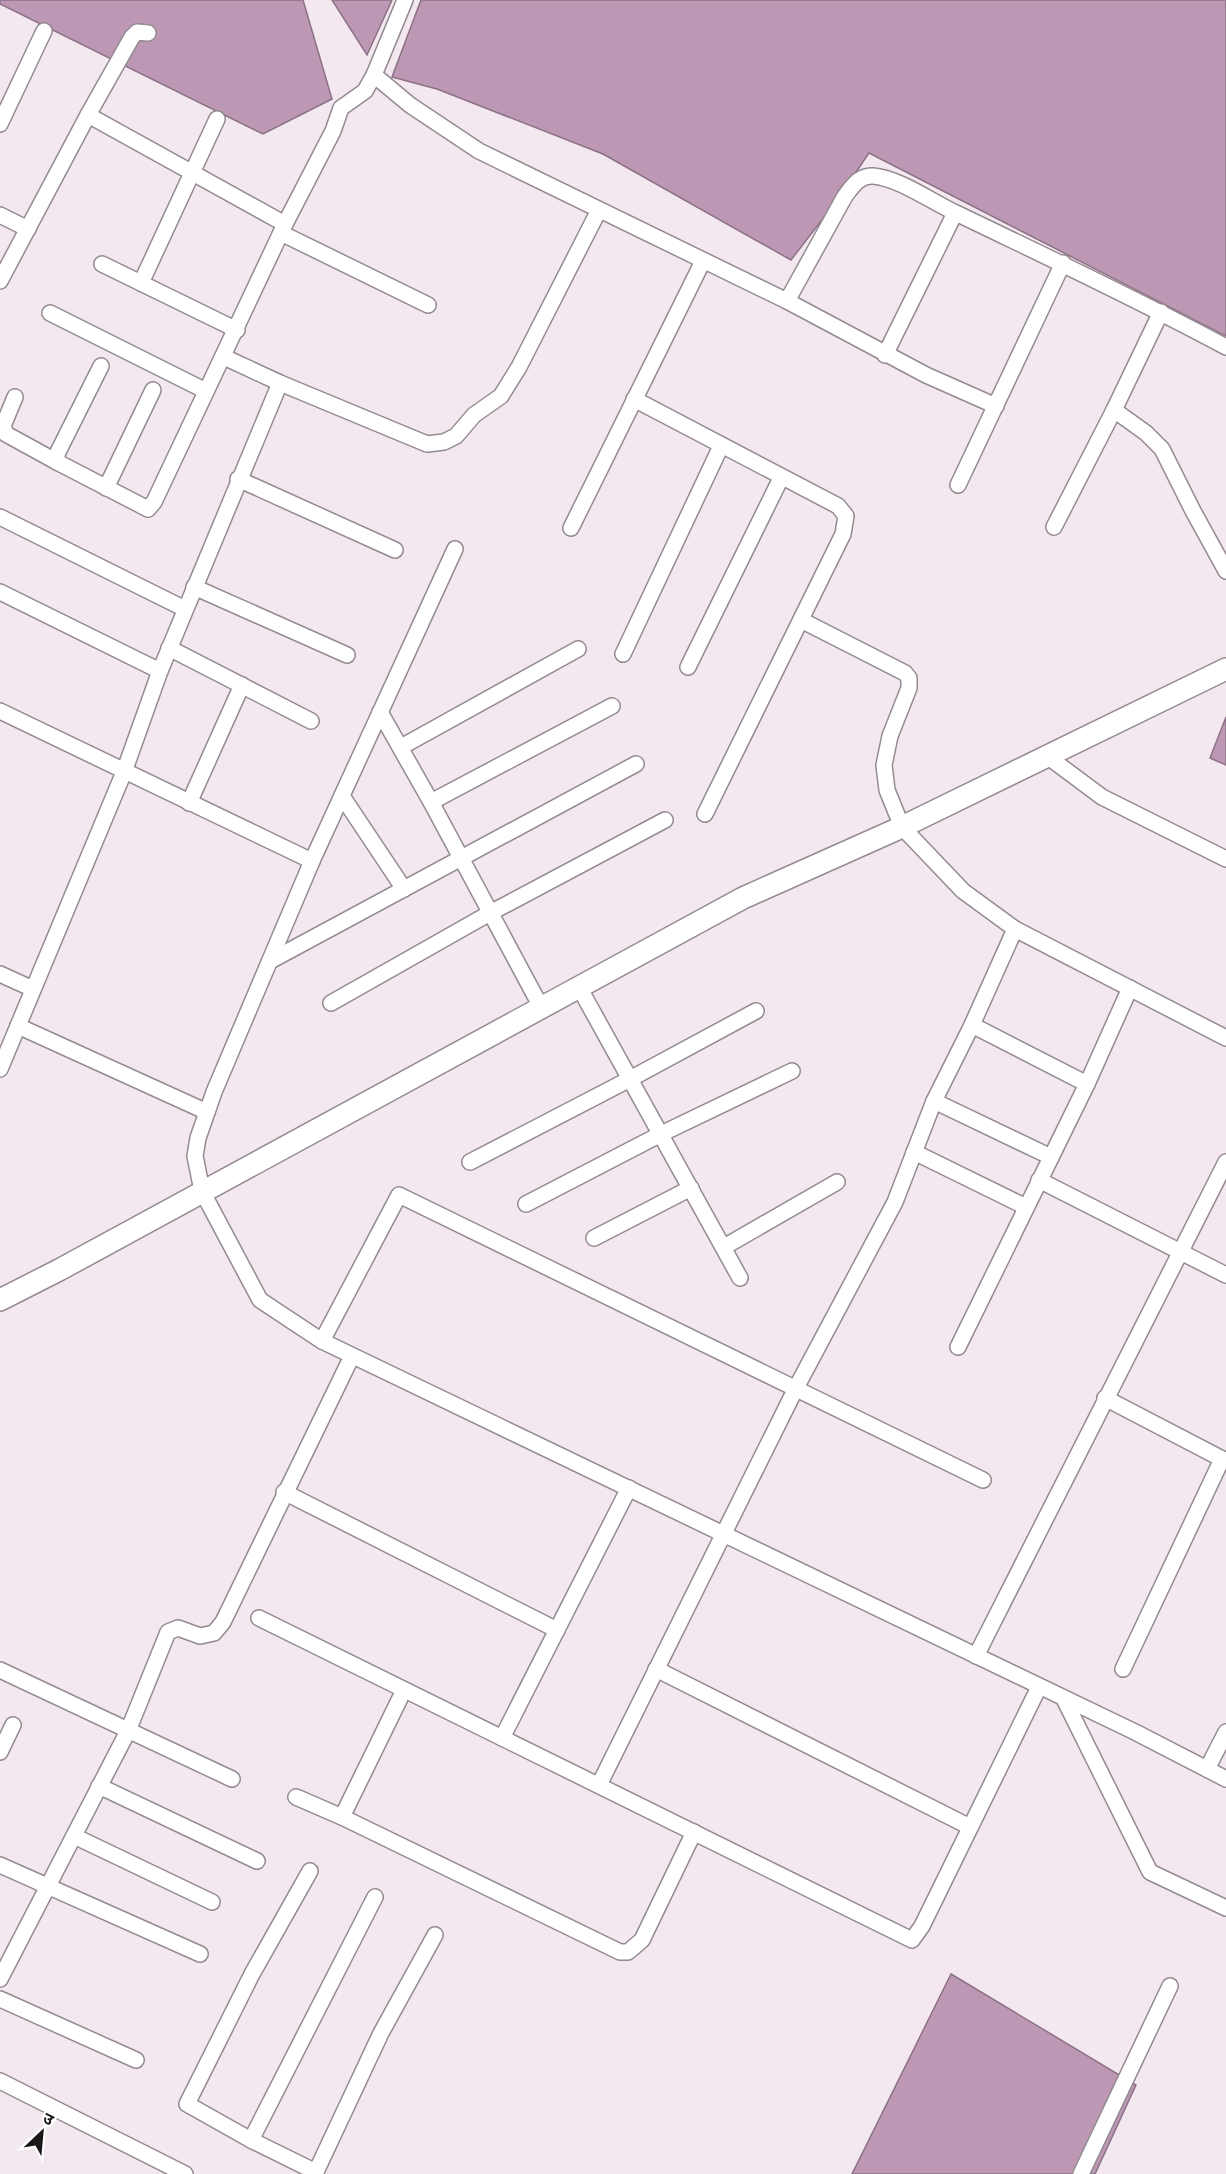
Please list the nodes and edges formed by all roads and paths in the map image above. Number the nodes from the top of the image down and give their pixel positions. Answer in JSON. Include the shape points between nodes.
{"nodes":[{"id":1,"x":405,"y":0,"type":"edge"},
{"id":2,"x":44,"y":31,"type":"dead end"},
{"id":3,"x":148,"y":33,"type":"dead end"},
{"id":4,"x":374,"y":75,"type":"junction"},
{"id":5,"x":88,"y":115,"type":"junction"},
{"id":6,"x":217,"y":119,"type":"dead end"},
{"id":7,"x":0,"y":124,"type":"edge"},
{"id":8,"x":192,"y":173,"type":"junction"},
{"id":9,"x":599,"y":210,"type":"junction"},
{"id":10,"x":955,"y":213,"type":"junction"},
{"id":11,"x":0,"y":215,"type":"edge"},
{"id":12,"x":28,"y":229,"type":"junction"},
{"id":13,"x":283,"y":229,"type":"junction"},
{"id":14,"x":703,"y":261,"type":"junction"},
{"id":15,"x":1063,"y":263,"type":"junction"},
{"id":16,"x":102,"y":264,"type":"dead end"},
{"id":17,"x":0,"y":282,"type":"edge"},
{"id":18,"x":141,"y":283,"type":"junction"},
{"id":19,"x":787,"y":301,"type":"junction"},
{"id":20,"x":429,"y":305,"type":"dead end"},
{"id":21,"x":1161,"y":312,"type":"junction"},
{"id":22,"x":50,"y":313,"type":"dead end"},
{"id":23,"x":237,"y":330,"type":"junction"},
{"id":24,"x":1226,"y":347,"type":"edge"},
{"id":25,"x":885,"y":354,"type":"junction"},
{"id":26,"x":224,"y":357,"type":"junction"},
{"id":27,"x":101,"y":366,"type":"dead end"},
{"id":28,"x":280,"y":383,"type":"junction"},
{"id":29,"x":153,"y":390,"type":"dead end"},
{"id":30,"x":207,"y":391,"type":"junction"},
{"id":31,"x":15,"y":397,"type":"dead end"},
{"id":32,"x":634,"y":399,"type":"junction"},
{"id":33,"x":996,"y":406,"type":"junction"},
{"id":34,"x":1114,"y":410,"type":"junction"},
{"id":35,"x":721,"y":446,"type":"junction"},
{"id":36,"x":57,"y":462,"type":"junction"},
{"id":37,"x":781,"y":478,"type":"junction"},
{"id":38,"x":238,"y":479,"type":"junction"},
{"id":39,"x":958,"y":485,"type":"dead end"},
{"id":40,"x":106,"y":488,"type":"junction"},
{"id":41,"x":0,"y":517,"type":"edge"},
{"id":42,"x":1054,"y":526,"type":"dead end"},
{"id":43,"x":571,"y":528,"type":"dead end"},
{"id":44,"x":455,"y":549,"type":"dead end"},
{"id":45,"x":395,"y":550,"type":"dead end"},
{"id":46,"x":1226,"y":571,"type":"edge"},
{"id":47,"x":195,"y":587,"type":"junction"},
{"id":48,"x":0,"y":592,"type":"edge"},
{"id":49,"x":185,"y":609,"type":"junction"},
{"id":50,"x":801,"y":620,"type":"junction"},
{"id":51,"x":169,"y":648,"type":"junction"},
{"id":52,"x":578,"y":649,"type":"dead end"},
{"id":53,"x":623,"y":654,"type":"dead end"},
{"id":54,"x":347,"y":655,"type":"dead end"},
{"id":55,"x":688,"y":667,"type":"dead end"},
{"id":56,"x":1226,"y":669,"type":"edge"},
{"id":57,"x":160,"y":671,"type":"junction"},
{"id":58,"x":242,"y":685,"type":"junction"},
{"id":59,"x":612,"y":706,"type":"dead end"},
{"id":60,"x":0,"y":711,"type":"edge"},
{"id":61,"x":380,"y":712,"type":"junction"},
{"id":62,"x":311,"y":721,"type":"dead end"},
{"id":63,"x":401,"y":747,"type":"junction"},
{"id":64,"x":1047,"y":756,"type":"junction"},
{"id":65,"x":636,"y":764,"type":"dead end"},
{"id":66,"x":123,"y":772,"type":"junction"},
{"id":67,"x":342,"y":796,"type":"junction"},
{"id":68,"x":431,"y":802,"type":"junction"},
{"id":69,"x":189,"y":803,"type":"junction"},
{"id":70,"x":705,"y":814,"type":"dead end"},
{"id":71,"x":665,"y":820,"type":"dead end"},
{"id":72,"x":902,"y":827,"type":"junction"},
{"id":73,"x":460,"y":858,"type":"junction"},
{"id":74,"x":1226,"y":859,"type":"edge"},
{"id":75,"x":312,"y":861,"type":"junction"},
{"id":76,"x":404,"y":889,"type":"junction"},
{"id":77,"x":490,"y":913,"type":"junction"},
{"id":78,"x":1015,"y":929,"type":"junction"},
{"id":79,"x":272,"y":960,"type":"junction"},
{"id":80,"x":0,"y":974,"type":"edge"},
{"id":81,"x":579,"y":987,"type":"junction"},
{"id":82,"x":1130,"y":988,"type":"junction"},
{"id":83,"x":33,"y":989,"type":"junction"},
{"id":84,"x":331,"y":1003,"type":"dead end"},
{"id":85,"x":541,"y":1008,"type":"junction"},
{"id":86,"x":756,"y":1011,"type":"dead end"},
{"id":87,"x":972,"y":1025,"type":"junction"},
{"id":88,"x":18,"y":1026,"type":"junction"},
{"id":89,"x":1226,"y":1038,"type":"edge"},
{"id":90,"x":0,"y":1069,"type":"edge"},
{"id":91,"x":792,"y":1071,"type":"dead end"},
{"id":92,"x":630,"y":1079,"type":"junction"},
{"id":93,"x":1087,"y":1084,"type":"junction"},
{"id":94,"x":934,"y":1101,"type":"junction"},
{"id":95,"x":207,"y":1112,"type":"junction"},
{"id":96,"x":661,"y":1134,"type":"junction"},
{"id":97,"x":914,"y":1152,"type":"junction"},
{"id":98,"x":1051,"y":1157,"type":"junction"},
{"id":99,"x":470,"y":1162,"type":"dead end"},
{"id":100,"x":1226,"y":1162,"type":"edge"},
{"id":101,"x":1039,"y":1180,"type":"junction"},
{"id":102,"x":837,"y":1182,"type":"dead end"},
{"id":103,"x":691,"y":1188,"type":"junction"},
{"id":104,"x":202,"y":1191,"type":"junction"},
{"id":105,"x":526,"y":1204,"type":"dead end"},
{"id":106,"x":1026,"y":1207,"type":"junction"},
{"id":107,"x":594,"y":1238,"type":"dead end"},
{"id":108,"x":723,"y":1246,"type":"junction"},
{"id":109,"x":1180,"y":1251,"type":"junction"},
{"id":110,"x":1226,"y":1275,"type":"edge"},
{"id":111,"x":740,"y":1278,"type":"dead end"},
{"id":112,"x":0,"y":1300,"type":"edge"},
{"id":113,"x":322,"y":1341,"type":"junction"},
{"id":114,"x":958,"y":1347,"type":"dead end"},
{"id":115,"x":352,"y":1356,"type":"junction"},
{"id":116,"x":796,"y":1388,"type":"junction"},
{"id":117,"x":1105,"y":1398,"type":"junction"},
{"id":118,"x":1224,"y":1460,"type":"edge"},
{"id":119,"x":983,"y":1480,"type":"dead end"},
{"id":120,"x":629,"y":1488,"type":"junction"},
{"id":121,"x":284,"y":1492,"type":"junction"},
{"id":122,"x":723,"y":1534,"type":"junction"},
{"id":123,"x":259,"y":1618,"type":"dead end"},
{"id":124,"x":557,"y":1630,"type":"junction"},
{"id":125,"x":976,"y":1656,"type":"junction"},
{"id":126,"x":656,"y":1669,"type":"junction"},
{"id":127,"x":1123,"y":1669,"type":"dead end"},
{"id":128,"x":0,"y":1670,"type":"edge"},
{"id":129,"x":1039,"y":1687,"type":"junction"},
{"id":130,"x":404,"y":1690,"type":"junction"},
{"id":131,"x":1065,"y":1699,"type":"junction"},
{"id":132,"x":13,"y":1725,"type":"dead end"},
{"id":133,"x":128,"y":1731,"type":"junction"},
{"id":134,"x":1226,"y":1732,"type":"edge"},
{"id":135,"x":502,"y":1738,"type":"junction"},
{"id":136,"x":0,"y":1752,"type":"edge"},
{"id":137,"x":1207,"y":1769,"type":"junction"},
{"id":138,"x":232,"y":1779,"type":"dead end"},
{"id":139,"x":1226,"y":1779,"type":"edge"},
{"id":140,"x":599,"y":1785,"type":"junction"},
{"id":141,"x":99,"y":1786,"type":"junction"},
{"id":142,"x":296,"y":1797,"type":"dead end"},
{"id":143,"x":342,"y":1817,"type":"junction"},
{"id":144,"x":970,"y":1827,"type":"junction"},
{"id":145,"x":694,"y":1832,"type":"junction"},
{"id":146,"x":74,"y":1836,"type":"junction"},
{"id":147,"x":257,"y":1861,"type":"dead end"},
{"id":148,"x":0,"y":1864,"type":"edge"},
{"id":149,"x":310,"y":1871,"type":"dead end"},
{"id":150,"x":47,"y":1887,"type":"junction"},
{"id":151,"x":375,"y":1897,"type":"dead end"},
{"id":152,"x":212,"y":1902,"type":"dead end"},
{"id":153,"x":1226,"y":1908,"type":"edge"},
{"id":154,"x":435,"y":1935,"type":"dead end"},
{"id":155,"x":200,"y":1954,"type":"dead end"},
{"id":156,"x":0,"y":1979,"type":"edge"},
{"id":157,"x":1170,"y":1986,"type":"dead end"},
{"id":158,"x":0,"y":1999,"type":"edge"},
{"id":159,"x":136,"y":2060,"type":"dead end"},
{"id":160,"x":0,"y":2081,"type":"edge"},
{"id":161,"x":251,"y":2140,"type":"junction"},
{"id":162,"x":316,"y":2173,"type":"edge"},
{"id":163,"x":186,"y":2174,"type":"edge"},
{"id":164,"x":1081,"y":2174,"type":"edge"}],
"edges":[{"from":1,"to":4,"type":"street"},
{"from":2,"to":7,"type":"street"},
{"from":3,"to":5,"type":"street","via":[[136,32],[132,37]]},
{"from":4,"to":9,"type":"street","via":[[410,105],[479,151]]},
{"from":4,"to":13,"type":"street","via":[[365,91],[341,108]]},
{"from":5,"to":8,"type":"street"},
{"from":5,"to":12,"type":"street"},
{"from":6,"to":8,"type":"street"},
{"from":8,"to":13,"type":"street"},
{"from":8,"to":18,"type":"street"},
{"from":9,"to":14,"type":"street"},
{"from":9,"to":28,"type":"street","via":[[501,396],[474,415],[456,436],[427,444]]},
{"from":10,"to":15,"type":"street"},
{"from":10,"to":19,"type":"street","via":[[899,184],[870,175],[862,177],[845,196]]},
{"from":10,"to":25,"type":"street"},
{"from":11,"to":12,"type":"street"},
{"from":12,"to":17,"type":"street"},
{"from":13,"to":20,"type":"street"},
{"from":13,"to":23,"type":"street"},
{"from":14,"to":19,"type":"street"},
{"from":14,"to":32,"type":"street"},
{"from":15,"to":21,"type":"street"},
{"from":15,"to":33,"type":"street"},
{"from":16,"to":18,"type":"street"},
{"from":18,"to":23,"type":"street"},
{"from":19,"to":25,"type":"street"},
{"from":21,"to":24,"type":"street"},
{"from":21,"to":34,"type":"street"},
{"from":22,"to":30,"type":"street"},
{"from":23,"to":26,"type":"street"},
{"from":25,"to":33,"type":"street"},
{"from":26,"to":28,"type":"street"},
{"from":26,"to":30,"type":"street"},
{"from":27,"to":36,"type":"street","via":[[57,454]]},
{"from":28,"to":38,"type":"street"},
{"from":29,"to":40,"type":"street"},
{"from":30,"to":40,"type":"street","via":[[151,507],[147,509]]},
{"from":31,"to":36,"type":"street","via":[[3,426],[6,434]]},
{"from":32,"to":35,"type":"street"},
{"from":32,"to":43,"type":"street"},
{"from":33,"to":39,"type":"street"},
{"from":34,"to":42,"type":"street"},
{"from":34,"to":46,"type":"street","via":[[1162,449]]},
{"from":35,"to":37,"type":"street"},
{"from":35,"to":53,"type":"street"},
{"from":36,"to":40,"type":"street"},
{"from":37,"to":50,"type":"street","via":[[838,506],[846,516],[843,534]]},
{"from":37,"to":55,"type":"street"},
{"from":38,"to":45,"type":"street"},
{"from":38,"to":47,"type":"street"},
{"from":41,"to":49,"type":"street"},
{"from":44,"to":61,"type":"street"},
{"from":47,"to":49,"type":"street"},
{"from":47,"to":54,"type":"street"},
{"from":48,"to":57,"type":"street"},
{"from":49,"to":51,"type":"street"},
{"from":50,"to":70,"type":"street"},
{"from":50,"to":72,"type":"street","via":[[909,678],[884,765],[887,790]]},
{"from":51,"to":57,"type":"street"},
{"from":51,"to":58,"type":"street"},
{"from":52,"to":63,"type":"street"},
{"from":56,"to":64,"type":"street"},
{"from":57,"to":66,"type":"street"},
{"from":58,"to":62,"type":"street"},
{"from":58,"to":69,"type":"street"},
{"from":59,"to":68,"type":"street"},
{"from":60,"to":66,"type":"street"},
{"from":61,"to":63,"type":"street"},
{"from":61,"to":67,"type":"street"},
{"from":63,"to":68,"type":"street"},
{"from":64,"to":72,"type":"street"},
{"from":64,"to":74,"type":"street","via":[[1102,797]]},
{"from":65,"to":73,"type":"street"},
{"from":66,"to":69,"type":"street"},
{"from":66,"to":83,"type":"street"},
{"from":67,"to":75,"type":"street"},
{"from":67,"to":76,"type":"street"},
{"from":68,"to":73,"type":"street"},
{"from":69,"to":75,"type":"street"},
{"from":71,"to":77,"type":"street"},
{"from":72,"to":78,"type":"street","via":[[963,891]]},
{"from":72,"to":81,"type":"street","via":[[743,898]]},
{"from":73,"to":76,"type":"street"},
{"from":73,"to":77,"type":"street"},
{"from":75,"to":79,"type":"street"},
{"from":76,"to":79,"type":"street"},
{"from":77,"to":84,"type":"street"},
{"from":77,"to":85,"type":"street"},
{"from":78,"to":82,"type":"street"},
{"from":78,"to":87,"type":"street"},
{"from":79,"to":95,"type":"street"},
{"from":80,"to":83,"type":"street"},
{"from":81,"to":85,"type":"street"},
{"from":81,"to":92,"type":"street"},
{"from":82,"to":89,"type":"street"},
{"from":82,"to":93,"type":"street"},
{"from":83,"to":88,"type":"street"},
{"from":85,"to":104,"type":"street"},
{"from":86,"to":92,"type":"street"},
{"from":87,"to":93,"type":"street"},
{"from":87,"to":94,"type":"street"},
{"from":88,"to":90,"type":"street"},
{"from":88,"to":95,"type":"street"},
{"from":91,"to":96,"type":"street"},
{"from":92,"to":96,"type":"street"},
{"from":92,"to":99,"type":"street"},
{"from":93,"to":98,"type":"street"},
{"from":94,"to":97,"type":"street"},
{"from":94,"to":98,"type":"street"},
{"from":95,"to":104,"type":"street","via":[[195,1156]]},
{"from":96,"to":103,"type":"street"},
{"from":96,"to":105,"type":"street"},
{"from":97,"to":106,"type":"street"},
{"from":97,"to":116,"type":"street","via":[[895,1202]]},
{"from":98,"to":101,"type":"street"},
{"from":100,"to":109,"type":"street"},
{"from":101,"to":106,"type":"street"},
{"from":101,"to":109,"type":"street"},
{"from":102,"to":108,"type":"street"},
{"from":103,"to":107,"type":"street"},
{"from":103,"to":108,"type":"street"},
{"from":104,"to":112,"type":"street"},
{"from":104,"to":113,"type":"street","via":[[260,1300]]},
{"from":106,"to":114,"type":"street"},
{"from":108,"to":111,"type":"street"},
{"from":109,"to":110,"type":"street"},
{"from":109,"to":117,"type":"street"},
{"from":113,"to":115,"type":"street"},
{"from":113,"to":116,"type":"street","via":[[399,1195]]},
{"from":115,"to":120,"type":"street"},
{"from":115,"to":121,"type":"street"},
{"from":116,"to":119,"type":"street"},
{"from":116,"to":122,"type":"street"},
{"from":117,"to":118,"type":"street"},
{"from":117,"to":125,"type":"street"},
{"from":118,"to":127,"type":"street"},
{"from":120,"to":122,"type":"street"},
{"from":120,"to":124,"type":"street"},
{"from":121,"to":124,"type":"street"},
{"from":121,"to":133,"type":"street","via":[[223,1622],[214,1633],[200,1636],[178,1628],[168,1632]]},
{"from":122,"to":125,"type":"street"},
{"from":122,"to":126,"type":"street"},
{"from":123,"to":130,"type":"street"},
{"from":124,"to":135,"type":"street"},
{"from":125,"to":129,"type":"street"},
{"from":126,"to":140,"type":"street"},
{"from":126,"to":144,"type":"street"},
{"from":128,"to":133,"type":"street"},
{"from":129,"to":131,"type":"street"},
{"from":129,"to":144,"type":"street"},
{"from":130,"to":135,"type":"street"},
{"from":130,"to":143,"type":"street"},
{"from":131,"to":137,"type":"street"},
{"from":131,"to":153,"type":"street","via":[[1150,1872]]},
{"from":132,"to":136,"type":"street"},
{"from":133,"to":138,"type":"street"},
{"from":133,"to":141,"type":"street"},
{"from":134,"to":137,"type":"street"},
{"from":135,"to":140,"type":"street"},
{"from":137,"to":139,"type":"street"},
{"from":140,"to":145,"type":"street"},
{"from":141,"to":146,"type":"street"},
{"from":141,"to":147,"type":"street"},
{"from":142,"to":143,"type":"street"},
{"from":143,"to":145,"type":"street","via":[[620,1952],[628,1952],[642,1940]]},
{"from":144,"to":145,"type":"street","via":[[912,1940]]},
{"from":146,"to":150,"type":"street"},
{"from":146,"to":152,"type":"street"},
{"from":148,"to":150,"type":"street"},
{"from":149,"to":161,"type":"street","via":[[252,1974],[188,2104]]},
{"from":150,"to":155,"type":"street"},
{"from":150,"to":156,"type":"street"},
{"from":151,"to":161,"type":"street"},
{"from":154,"to":162,"type":"street","via":[[381,2033]]},
{"from":157,"to":164,"type":"street"},
{"from":158,"to":159,"type":"street"},
{"from":160,"to":163,"type":"street"},
{"from":161,"to":162,"type":"street"}]}
